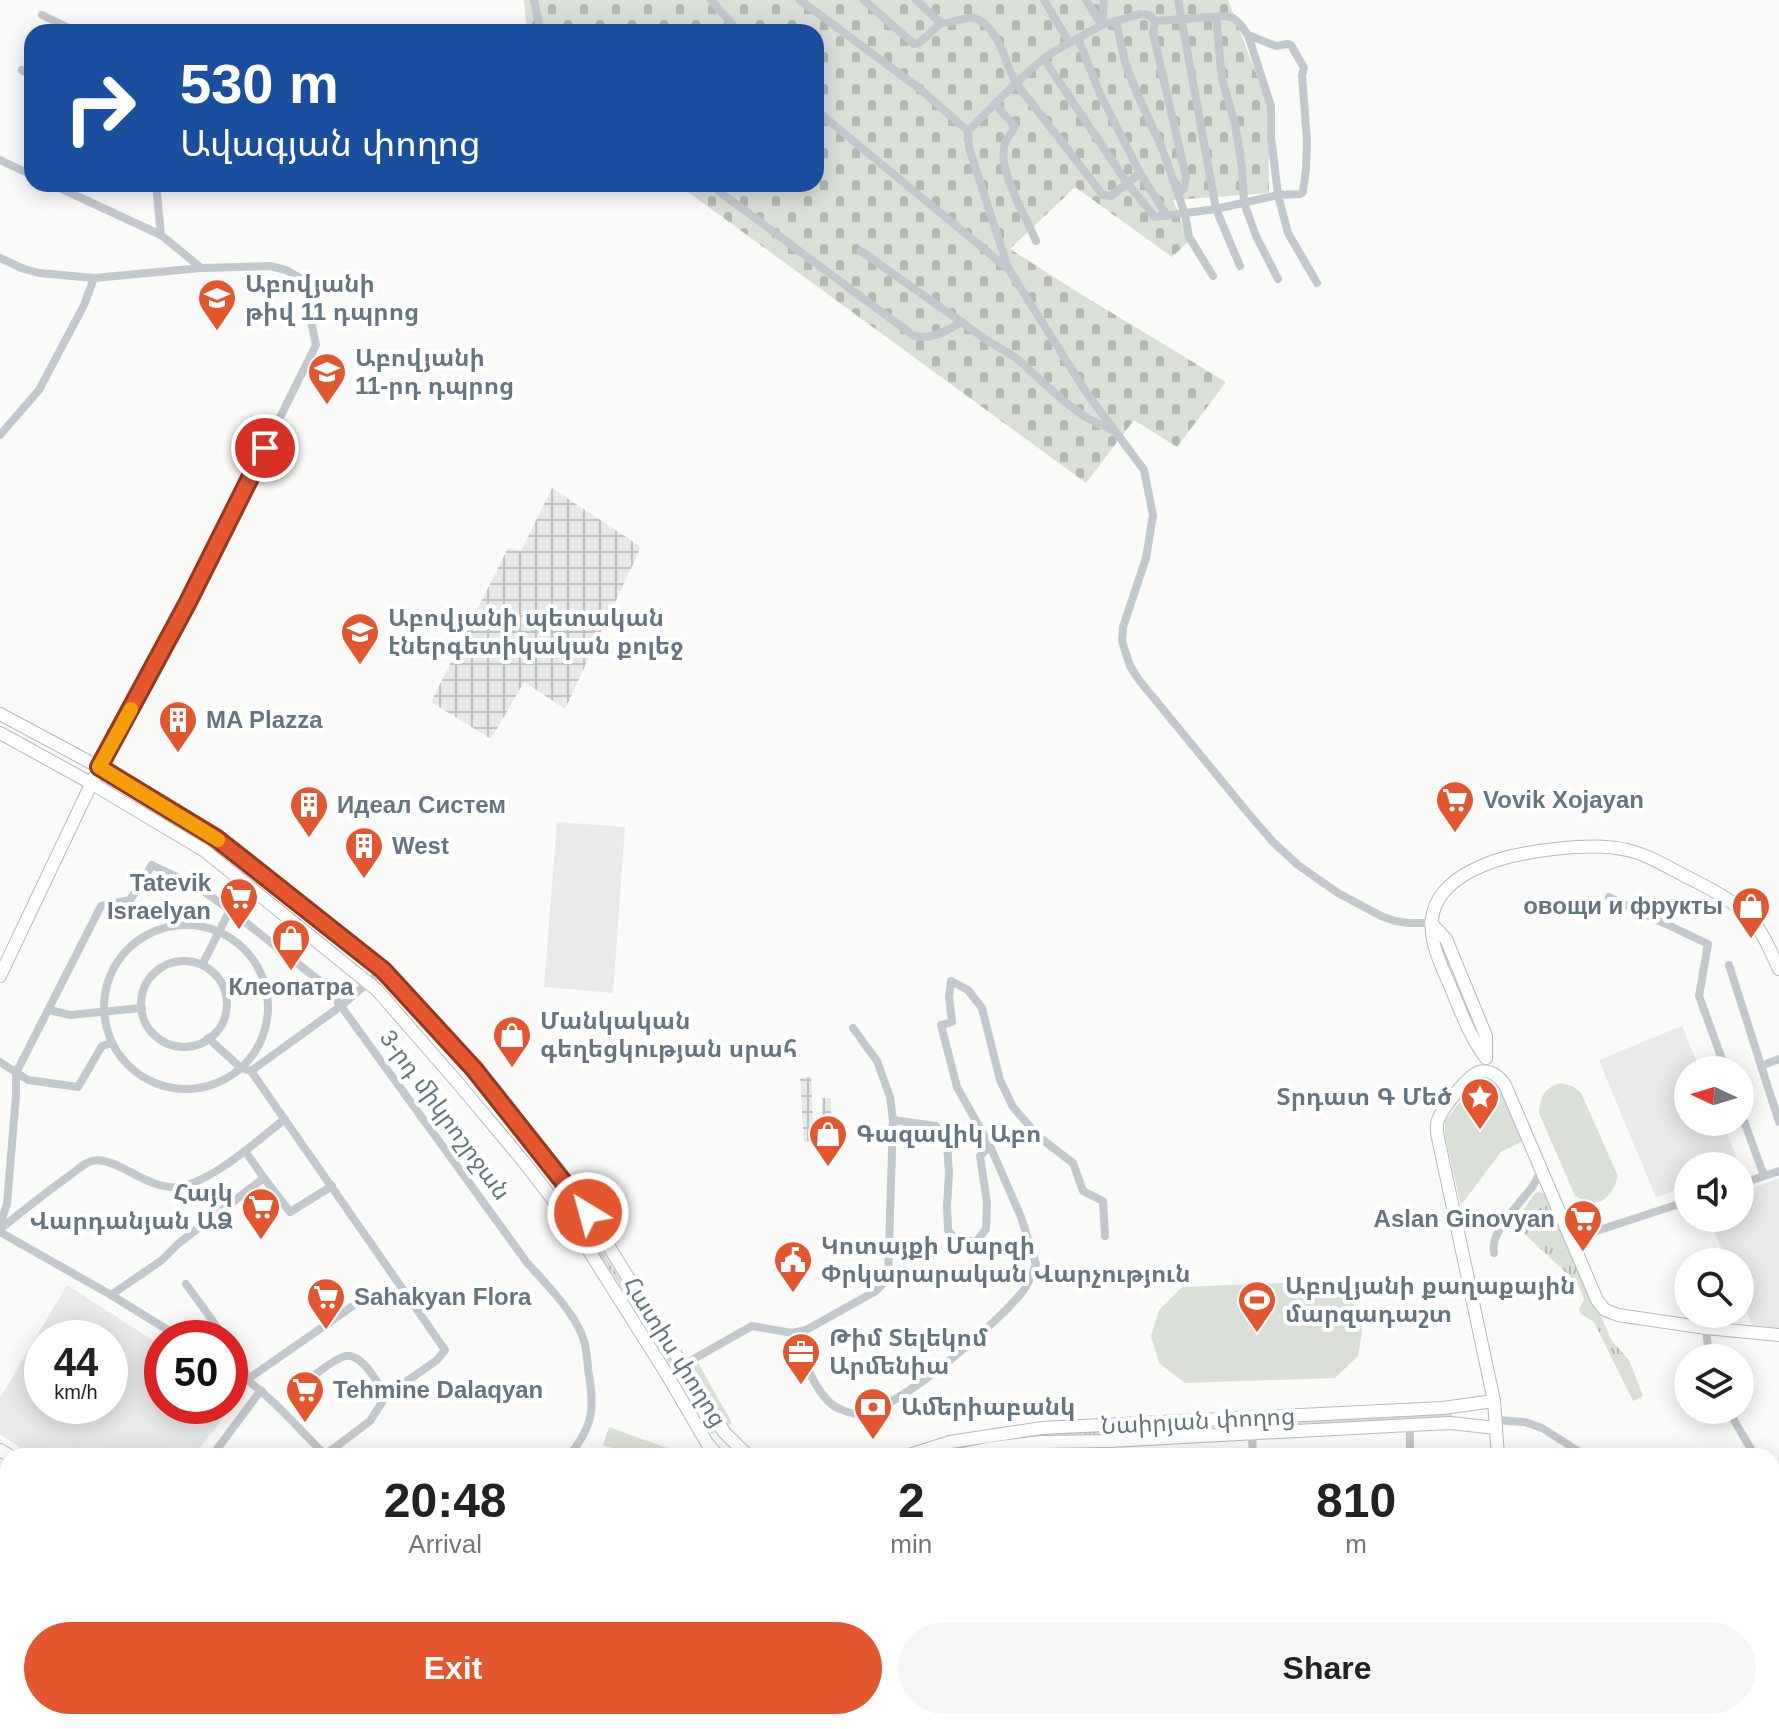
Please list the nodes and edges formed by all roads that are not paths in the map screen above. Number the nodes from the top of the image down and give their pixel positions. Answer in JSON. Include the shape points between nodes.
{"nodes":[{"id":1,"x":534,"y":0,"type":"edge"},
{"id":2,"x":711,"y":0,"type":"edge"},
{"id":3,"x":800,"y":0,"type":"edge"},
{"id":4,"x":864,"y":0,"type":"edge"},
{"id":5,"x":916,"y":0,"type":"edge"},
{"id":6,"x":1044,"y":0,"type":"edge"},
{"id":7,"x":1086,"y":0,"type":"edge"},
{"id":8,"x":1104,"y":0,"type":"edge"},
{"id":9,"x":1178,"y":0,"type":"edge"},
{"id":10,"x":42,"y":15,"type":"dead end"},
{"id":11,"x":1216,"y":17,"type":"junction"},
{"id":12,"x":1182,"y":18,"type":"junction"},
{"id":13,"x":1116,"y":21,"type":"junction"},
{"id":14,"x":1155,"y":21,"type":"junction"},
{"id":15,"x":941,"y":23,"type":"junction"},
{"id":16,"x":61,"y":24,"type":"edge"},
{"id":17,"x":539,"y":24,"type":"edge"},
{"id":18,"x":732,"y":24,"type":"edge"},
{"id":19,"x":1102,"y":25,"type":"junction"},
{"id":20,"x":1248,"y":35,"type":"junction"},
{"id":21,"x":1074,"y":40,"type":"junction"},
{"id":22,"x":1044,"y":59,"type":"junction"},
{"id":23,"x":1016,"y":83,"type":"junction"},
{"id":24,"x":995,"y":104,"type":"junction"},
{"id":25,"x":824,"y":117,"type":"edge"},
{"id":26,"x":968,"y":131,"type":"junction"},
{"id":27,"x":0,"y":160,"type":"edge"},
{"id":28,"x":24,"y":171,"type":"edge"},
{"id":29,"x":1140,"y":173,"type":"junction"},
{"id":30,"x":1127,"y":183,"type":"junction"},
{"id":31,"x":68,"y":192,"type":"edge"},
{"id":32,"x":157,"y":192,"type":"edge"},
{"id":33,"x":720,"y":192,"type":"edge"},
{"id":34,"x":1178,"y":195,"type":"junction"},
{"id":35,"x":1278,"y":195,"type":"junction"},
{"id":36,"x":1244,"y":203,"type":"junction"},
{"id":37,"x":1216,"y":209,"type":"junction"},
{"id":38,"x":1185,"y":214,"type":"junction"},
{"id":39,"x":1167,"y":216,"type":"junction"},
{"id":40,"x":161,"y":235,"type":"junction"},
{"id":41,"x":1036,"y":241,"type":"dead end"},
{"id":42,"x":861,"y":251,"type":"dead end"},
{"id":43,"x":0,"y":258,"type":"edge"},
{"id":44,"x":1240,"y":266,"type":"dead end"},
{"id":45,"x":201,"y":268,"type":"junction"},
{"id":46,"x":1008,"y":268,"type":"junction"},
{"id":47,"x":1213,"y":276,"type":"dead end"},
{"id":48,"x":94,"y":278,"type":"junction"},
{"id":49,"x":1278,"y":279,"type":"dead end"},
{"id":50,"x":1317,"y":283,"type":"dead end"},
{"id":51,"x":962,"y":322,"type":"junction"},
{"id":52,"x":1115,"y":431,"type":"junction"},
{"id":53,"x":0,"y":435,"type":"edge"},
{"id":54,"x":0,"y":714,"type":"edge"},
{"id":55,"x":0,"y":733,"type":"edge"},
{"id":56,"x":99,"y":767,"type":"junction"},
{"id":57,"x":91,"y":783,"type":"junction"},
{"id":58,"x":1609,"y":897,"type":"dead end"},
{"id":59,"x":230,"y":910,"type":"junction"},
{"id":60,"x":1431,"y":923,"type":"junction"},
{"id":61,"x":220,"y":931,"type":"junction"},
{"id":62,"x":202,"y":965,"type":"junction"},
{"id":63,"x":1729,"y":965,"type":"dead end"},
{"id":64,"x":1779,"y":969,"type":"edge"},
{"id":65,"x":383,"y":970,"type":"junction"},
{"id":66,"x":0,"y":976,"type":"edge"},
{"id":67,"x":369,"y":982,"type":"junction"},
{"id":68,"x":341,"y":1006,"type":"junction"},
{"id":69,"x":142,"y":1008,"type":"junction"},
{"id":70,"x":49,"y":1010,"type":"junction"},
{"id":71,"x":105,"y":1013,"type":"junction"},
{"id":72,"x":853,"y":1028,"type":"dead end"},
{"id":73,"x":208,"y":1038,"type":"junction"},
{"id":74,"x":112,"y":1043,"type":"junction"},
{"id":75,"x":1721,"y":1056,"type":"edge"},
{"id":76,"x":1779,"y":1059,"type":"edge"},
{"id":77,"x":0,"y":1062,"type":"edge"},
{"id":78,"x":1761,"y":1066,"type":"junction"},
{"id":79,"x":241,"y":1068,"type":"junction"},
{"id":80,"x":251,"y":1071,"type":"junction"},
{"id":81,"x":1488,"y":1072,"type":"junction"},
{"id":82,"x":16,"y":1073,"type":"junction"},
{"id":83,"x":285,"y":1119,"type":"junction"},
{"id":84,"x":893,"y":1120,"type":"junction"},
{"id":85,"x":1779,"y":1122,"type":"edge"},
{"id":86,"x":1749,"y":1136,"type":"edge"},
{"id":87,"x":990,"y":1146,"type":"junction"},
{"id":88,"x":245,"y":1151,"type":"junction"},
{"id":89,"x":1541,"y":1170,"type":"junction"},
{"id":90,"x":1779,"y":1171,"type":"edge"},
{"id":91,"x":1764,"y":1176,"type":"junction"},
{"id":92,"x":264,"y":1178,"type":"junction"},
{"id":93,"x":1754,"y":1179,"type":"edge"},
{"id":94,"x":332,"y":1186,"type":"junction"},
{"id":95,"x":1674,"y":1206,"type":"edge"},
{"id":96,"x":0,"y":1228,"type":"edge"},
{"id":97,"x":1105,"y":1236,"type":"dead end"},
{"id":98,"x":1572,"y":1239,"type":"junction"},
{"id":99,"x":1494,"y":1253,"type":"dead end"},
{"id":100,"x":186,"y":1284,"type":"dead end"},
{"id":101,"x":111,"y":1295,"type":"junction"},
{"id":102,"x":360,"y":1301,"type":"dead end"},
{"id":103,"x":152,"y":1320,"type":"edge"},
{"id":104,"x":212,"y":1320,"type":"edge"},
{"id":105,"x":1674,"y":1323,"type":"edge"},
{"id":106,"x":1706,"y":1328,"type":"joint"},
{"id":107,"x":792,"y":1333,"type":"junction"},
{"id":108,"x":1779,"y":1335,"type":"edge"},
{"id":109,"x":1708,"y":1344,"type":"edge"},
{"id":110,"x":683,"y":1365,"type":"junction"},
{"id":111,"x":311,"y":1377,"type":"dead end"},
{"id":112,"x":248,"y":1379,"type":"joint"},
{"id":113,"x":261,"y":1390,"type":"junction"},
{"id":114,"x":386,"y":1396,"type":"junction"},
{"id":115,"x":1494,"y":1401,"type":"junction"},
{"id":116,"x":1496,"y":1424,"type":"junction"},
{"id":117,"x":1736,"y":1424,"type":"edge"},
{"id":118,"x":1410,"y":1425,"type":"junction"},
{"id":119,"x":1252,"y":1433,"type":"junction"},
{"id":120,"x":1110,"y":1441,"type":"junction"},
{"id":121,"x":1041,"y":1442,"type":"junction"},
{"id":122,"x":218,"y":1448,"type":"edge"},
{"id":123,"x":319,"y":1448,"type":"edge"},
{"id":124,"x":335,"y":1448,"type":"edge"},
{"id":125,"x":576,"y":1448,"type":"edge"},
{"id":126,"x":711,"y":1448,"type":"edge"},
{"id":127,"x":740,"y":1448,"type":"edge"},
{"id":128,"x":927,"y":1448,"type":"edge"},
{"id":129,"x":993,"y":1448,"type":"edge"},
{"id":130,"x":1035,"y":1448,"type":"edge"},
{"id":131,"x":1112,"y":1448,"type":"edge"},
{"id":132,"x":1253,"y":1448,"type":"edge"},
{"id":133,"x":1410,"y":1448,"type":"edge"},
{"id":134,"x":1498,"y":1448,"type":"edge"},
{"id":135,"x":1573,"y":1448,"type":"edge"},
{"id":136,"x":1750,"y":1448,"type":"edge"}],
"edges":[{"from":1,"to":17,"type":"street"},
{"from":2,"to":18,"type":"street"},
{"from":3,"to":26,"type":"street"},
{"from":4,"to":15,"type":"street","via":[[914,44]]},
{"from":5,"to":15,"type":"street"},
{"from":6,"to":21,"type":"street"},
{"from":7,"to":19,"type":"street"},
{"from":8,"to":19,"type":"street"},
{"from":9,"to":12,"type":"street"},
{"from":10,"to":16,"type":"street"},
{"from":11,"to":12,"type":"street"},
{"from":11,"to":20,"type":"street","via":[[1233,18]]},
{"from":11,"to":36,"type":"street"},
{"from":12,"to":14,"type":"street"},
{"from":12,"to":37,"type":"street"},
{"from":13,"to":14,"type":"street","via":[[1140,14]]},
{"from":13,"to":19,"type":"street"},
{"from":13,"to":34,"type":"street","via":[[1125,62]]},
{"from":14,"to":34,"type":"street","via":[[1153,33],[1186,177]]},
{"from":15,"to":23,"type":"street","via":[[974,18],[989,28]]},
{"from":19,"to":21,"type":"street"},
{"from":20,"to":35,"type":"street","via":[[1271,106]]},
{"from":20,"to":35,"type":"street","via":[[1276,46],[1291,45],[1304,68],[1303,192]]},
{"from":21,"to":22,"type":"street"},
{"from":21,"to":29,"type":"street"},
{"from":22,"to":23,"type":"street"},
{"from":22,"to":30,"type":"street"},
{"from":23,"to":24,"type":"street"},
{"from":23,"to":30,"type":"street","via":[[1103,195],[1111,196]]},
{"from":24,"to":26,"type":"street"},
{"from":24,"to":41,"type":"street","via":[[1015,127],[1003,157]]},
{"from":25,"to":46,"type":"street"},
{"from":26,"to":46,"type":"street"},
{"from":27,"to":28,"type":"street"},
{"from":29,"to":30,"type":"street"},
{"from":29,"to":39,"type":"street"},
{"from":30,"to":39,"type":"street","via":[[1155,217]]},
{"from":31,"to":40,"type":"street"},
{"from":32,"to":40,"type":"street"},
{"from":33,"to":51,"type":"street","via":[[914,336],[940,335]]},
{"from":34,"to":38,"type":"street"},
{"from":35,"to":36,"type":"street"},
{"from":35,"to":50,"type":"street","via":[[1288,233]]},
{"from":36,"to":37,"type":"street"},
{"from":36,"to":49,"type":"street"},
{"from":37,"to":38,"type":"street"},
{"from":37,"to":44,"type":"street"},
{"from":38,"to":39,"type":"street"},
{"from":38,"to":47,"type":"street","via":[[1189,237]]},
{"from":40,"to":45,"type":"street"},
{"from":42,"to":51,"type":"street"},
{"from":43,"to":48,"type":"street","via":[[39,273]]},
{"from":45,"to":48,"type":"street"},
{"from":45,"to":56,"type":"street","via":[[270,266],[305,281],[316,345]]},
{"from":46,"to":52,"type":"street"},
{"from":48,"to":53,"type":"street","via":[[39,390]]},
{"from":51,"to":52,"type":"street","via":[[1015,357],[1087,418]]},
{"from":52,"to":60,"type":"street","via":[[1144,470],[1153,515],[1146,558],[1123,627],[1125,654],[1139,680],[1248,813],[1298,865],[1381,916]]},
{"from":54,"to":56,"type":"street","name":"Հատիս փողոց"},
{"from":55,"to":57,"type":"street","name":"Հատիս փողոց"},
{"from":56,"to":57,"type":"street"},
{"from":56,"to":65,"type":"street","name":"Հատիս փողոց","via":[[216,838]]},
{"from":57,"to":66,"type":"street"},
{"from":57,"to":67,"type":"street","name":"Հատիս փողոց","via":[[205,851]]},
{"from":58,"to":75,"type":"street","via":[[1708,944],[1699,996]]},
{"from":59,"to":61,"type":"street"},
{"from":59,"to":68,"type":"street","name":"3-րդ միկրոշրջան","via":[[321,982]]},
{"from":59,"to":70,"type":"street","name":"3-րդ միկրոշրջան","via":[[152,865],[130,900],[101,906]]},
{"from":60,"to":64,"type":"street","via":[[1446,889],[1493,861],[1533,852],[1618,848],[1641,854],[1729,900],[1753,921]]},
{"from":60,"to":81,"type":"street","via":[[1434,947]]},
{"from":61,"to":62,"type":"street"},
{"from":61,"to":71,"type":"street","via":[[178,927],[143,936],[120,961]]},
{"from":61,"to":79,"type":"street","via":[[251,958],[268,993],[264,1035]]},
{"from":62,"to":69,"type":"street","via":[[175,962],[158,970],[147,982]]},
{"from":62,"to":73,"type":"street","via":[[220,982],[226,1005],[221,1026]]},
{"from":63,"to":78,"type":"street"},
{"from":65,"to":67,"type":"street"},
{"from":65,"to":110,"type":"street","name":"Հատիս փողոց","via":[[474,1069],[588,1213]]},
{"from":67,"to":68,"type":"street"},
{"from":67,"to":126,"type":"street","name":"Հատիս փողոց","via":[[574,1227]]},
{"from":68,"to":80,"type":"street"},
{"from":68,"to":125,"type":"street","name":"3-րդ միկրոշրջան","via":[[583,1338],[593,1408]]},
{"from":69,"to":71,"type":"street"},
{"from":69,"to":73,"type":"street","via":[[150,1031],[164,1043],[188,1047]]},
{"from":70,"to":71,"type":"street"},
{"from":70,"to":82,"type":"street"},
{"from":71,"to":74,"type":"street"},
{"from":72,"to":84,"type":"street","via":[[877,1061]]},
{"from":73,"to":79,"type":"street"},
{"from":74,"to":79,"type":"street","via":[[135,1073],[168,1087],[215,1083]]},
{"from":74,"to":82,"type":"street","via":[[102,1046],[78,1087],[28,1080]]},
{"from":76,"to":78,"type":"street"},
{"from":77,"to":82,"type":"street"},
{"from":78,"to":85,"type":"street"},
{"from":79,"to":80,"type":"street"},
{"from":80,"to":83,"type":"street"},
{"from":81,"to":89,"type":"street","via":[[1505,1085]]},
{"from":81,"to":115,"type":"street","via":[[1471,1077],[1449,1102],[1437,1133]]},
{"from":82,"to":96,"type":"street","via":[[7,1204]]},
{"from":83,"to":88,"type":"street"},
{"from":83,"to":94,"type":"street"},
{"from":84,"to":87,"type":"street","via":[[936,1126],[947,1142],[948,1230],[955,1239],[976,1242],[986,1229],[980,1156]]},
{"from":84,"to":107,"type":"street","via":[[888,1278],[876,1291]]},
{"from":86,"to":91,"type":"street"},
{"from":87,"to":97,"type":"street","via":[[957,1087],[941,1025],[952,1022],[951,981],[968,990],[982,1008],[1000,1080],[1013,1107],[1039,1137],[1073,1163],[1083,1191],[1103,1201]]},
{"from":87,"to":107,"type":"street","via":[[1036,1264],[1025,1290],[969,1345],[900,1398],[858,1414],[836,1408],[819,1390]]},
{"from":88,"to":92,"type":"street"},
{"from":88,"to":96,"type":"street","via":[[196,1183],[173,1187],[153,1184],[109,1162],[89,1162]]},
{"from":89,"to":98,"type":"street"},
{"from":89,"to":99,"type":"street","via":[[1498,1232]]},
{"from":90,"to":91,"type":"street"},
{"from":91,"to":93,"type":"street"},
{"from":92,"to":94,"type":"street","via":[[290,1212]]},
{"from":92,"to":101,"type":"street"},
{"from":94,"to":114,"type":"street","via":[[445,1350]]},
{"from":95,"to":98,"type":"street"},
{"from":96,"to":101,"type":"street"},
{"from":98,"to":105,"type":"street","via":[[1597,1300],[1609,1313]]},
{"from":100,"to":104,"type":"street"},
{"from":101,"to":103,"type":"street"},
{"from":102,"to":112,"type":"street"},
{"from":106,"to":108,"type":"street"},
{"from":106,"to":109,"type":"street"},
{"from":107,"to":110,"type":"street","via":[[752,1326]]},
{"from":110,"to":127,"type":"street","name":"Հատիս փողոց","via":[[724,1432]]},
{"from":111,"to":114,"type":"street","via":[[343,1357],[357,1357]]},
{"from":112,"to":113,"type":"street"},
{"from":113,"to":122,"type":"street"},
{"from":113,"to":123,"type":"street"},
{"from":114,"to":124,"type":"street","via":[[370,1421]]},
{"from":115,"to":116,"type":"street"},
{"from":115,"to":128,"type":"street","name":"Նաիրյան փողոց","via":[[1042,1428]]},
{"from":116,"to":118,"type":"street","name":"Նաիրյան փողոց"},
{"from":116,"to":134,"type":"street"},
{"from":116,"to":135,"type":"street","via":[[1525,1422]]},
{"from":117,"to":136,"type":"street"},
{"from":118,"to":119,"type":"street","name":"Նաիրյան փողոց"},
{"from":118,"to":133,"type":"street"},
{"from":119,"to":120,"type":"street","name":"Նաիրյան փողոց"},
{"from":119,"to":132,"type":"street"},
{"from":120,"to":121,"type":"street","name":"Նաիրյան փողոց"},
{"from":120,"to":131,"type":"street"},
{"from":121,"to":129,"type":"street","name":"Նաիրյան փողոց"},
{"from":121,"to":130,"type":"street"}]}
